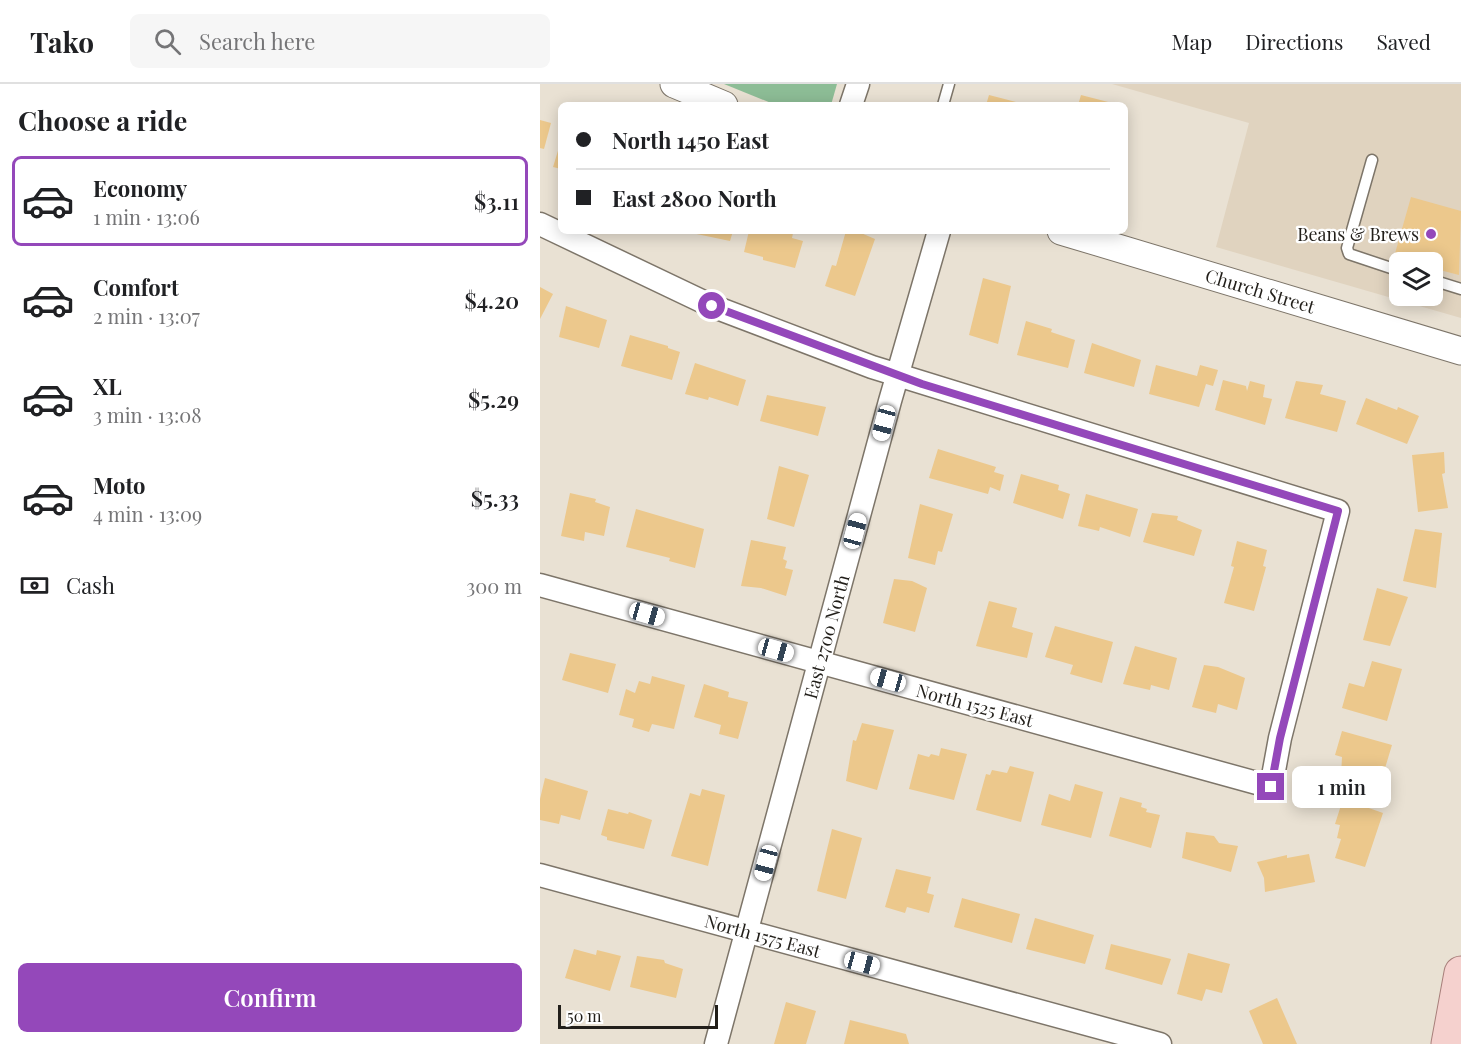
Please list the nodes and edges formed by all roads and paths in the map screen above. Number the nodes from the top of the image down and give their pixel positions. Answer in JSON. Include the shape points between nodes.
{"nodes":[{"id":1,"x":674,"y":84,"type":"edge"},
{"id":2,"x":858,"y":84,"type":"edge"},
{"id":3,"x":949,"y":84,"type":"edge"},
{"id":4,"x":717,"y":102,"type":"edge"},
{"id":5,"x":852,"y":102,"type":"edge"},
{"id":6,"x":944,"y":102,"type":"edge"},
{"id":7,"x":1372,"y":160,"type":"dead end"},
{"id":8,"x":540,"y":224,"type":"edge"},
{"id":9,"x":558,"y":233,"type":"edge"},
{"id":10,"x":561,"y":234,"type":"edge"},
{"id":11,"x":938,"y":234,"type":"edge"},
{"id":12,"x":1071,"y":234,"type":"edge"},
{"id":13,"x":1389,"y":268,"type":"edge"},
{"id":14,"x":1443,"y":283,"type":"edge"},
{"id":15,"x":1461,"y":289,"type":"edge"},
{"id":16,"x":1461,"y":351,"type":"edge"},
{"id":17,"x":897,"y":375,"type":"junction"},
{"id":18,"x":540,"y":585,"type":"edge"},
{"id":19,"x":821,"y":662,"type":"junction"},
{"id":20,"x":540,"y":875,"type":"edge"},
{"id":21,"x":747,"y":931,"type":"junction"},
{"id":22,"x":1461,"y":973,"type":"edge"},
{"id":23,"x":716,"y":1044,"type":"edge"},
{"id":24,"x":1160,"y":1044,"type":"edge"},
{"id":25,"x":1448,"y":1044,"type":"edge"}],
"edges":[{"from":1,"to":4,"type":"street"},
{"from":2,"to":5,"type":"street"},
{"from":3,"to":6,"type":"lane"},
{"from":7,"to":13,"type":"lane","via":[[1347,248],[1353,257]]},
{"from":8,"to":9,"type":"street"},
{"from":10,"to":17,"type":"street","via":[[712,306]]},
{"from":11,"to":17,"type":"street","name":"East 2700 North"},
{"from":12,"to":16,"type":"street","name":"Church Street"},
{"from":14,"to":15,"type":"lane"},
{"from":17,"to":19,"type":"street","name":"East 2700 North"},
{"from":17,"to":19,"type":"street","name":"North 1525 East","via":[[1338,511],[1271,787]]},
{"from":18,"to":19,"type":"street","name":"North 1525 East"},
{"from":19,"to":21,"type":"street","name":"East 2700 North"},
{"from":20,"to":21,"type":"street","name":"North 1575 East"},
{"from":21,"to":23,"type":"street","name":"East 2700 North"},
{"from":21,"to":24,"type":"street","name":"North 1575 East"},
{"from":22,"to":25,"type":"main road"}]}
